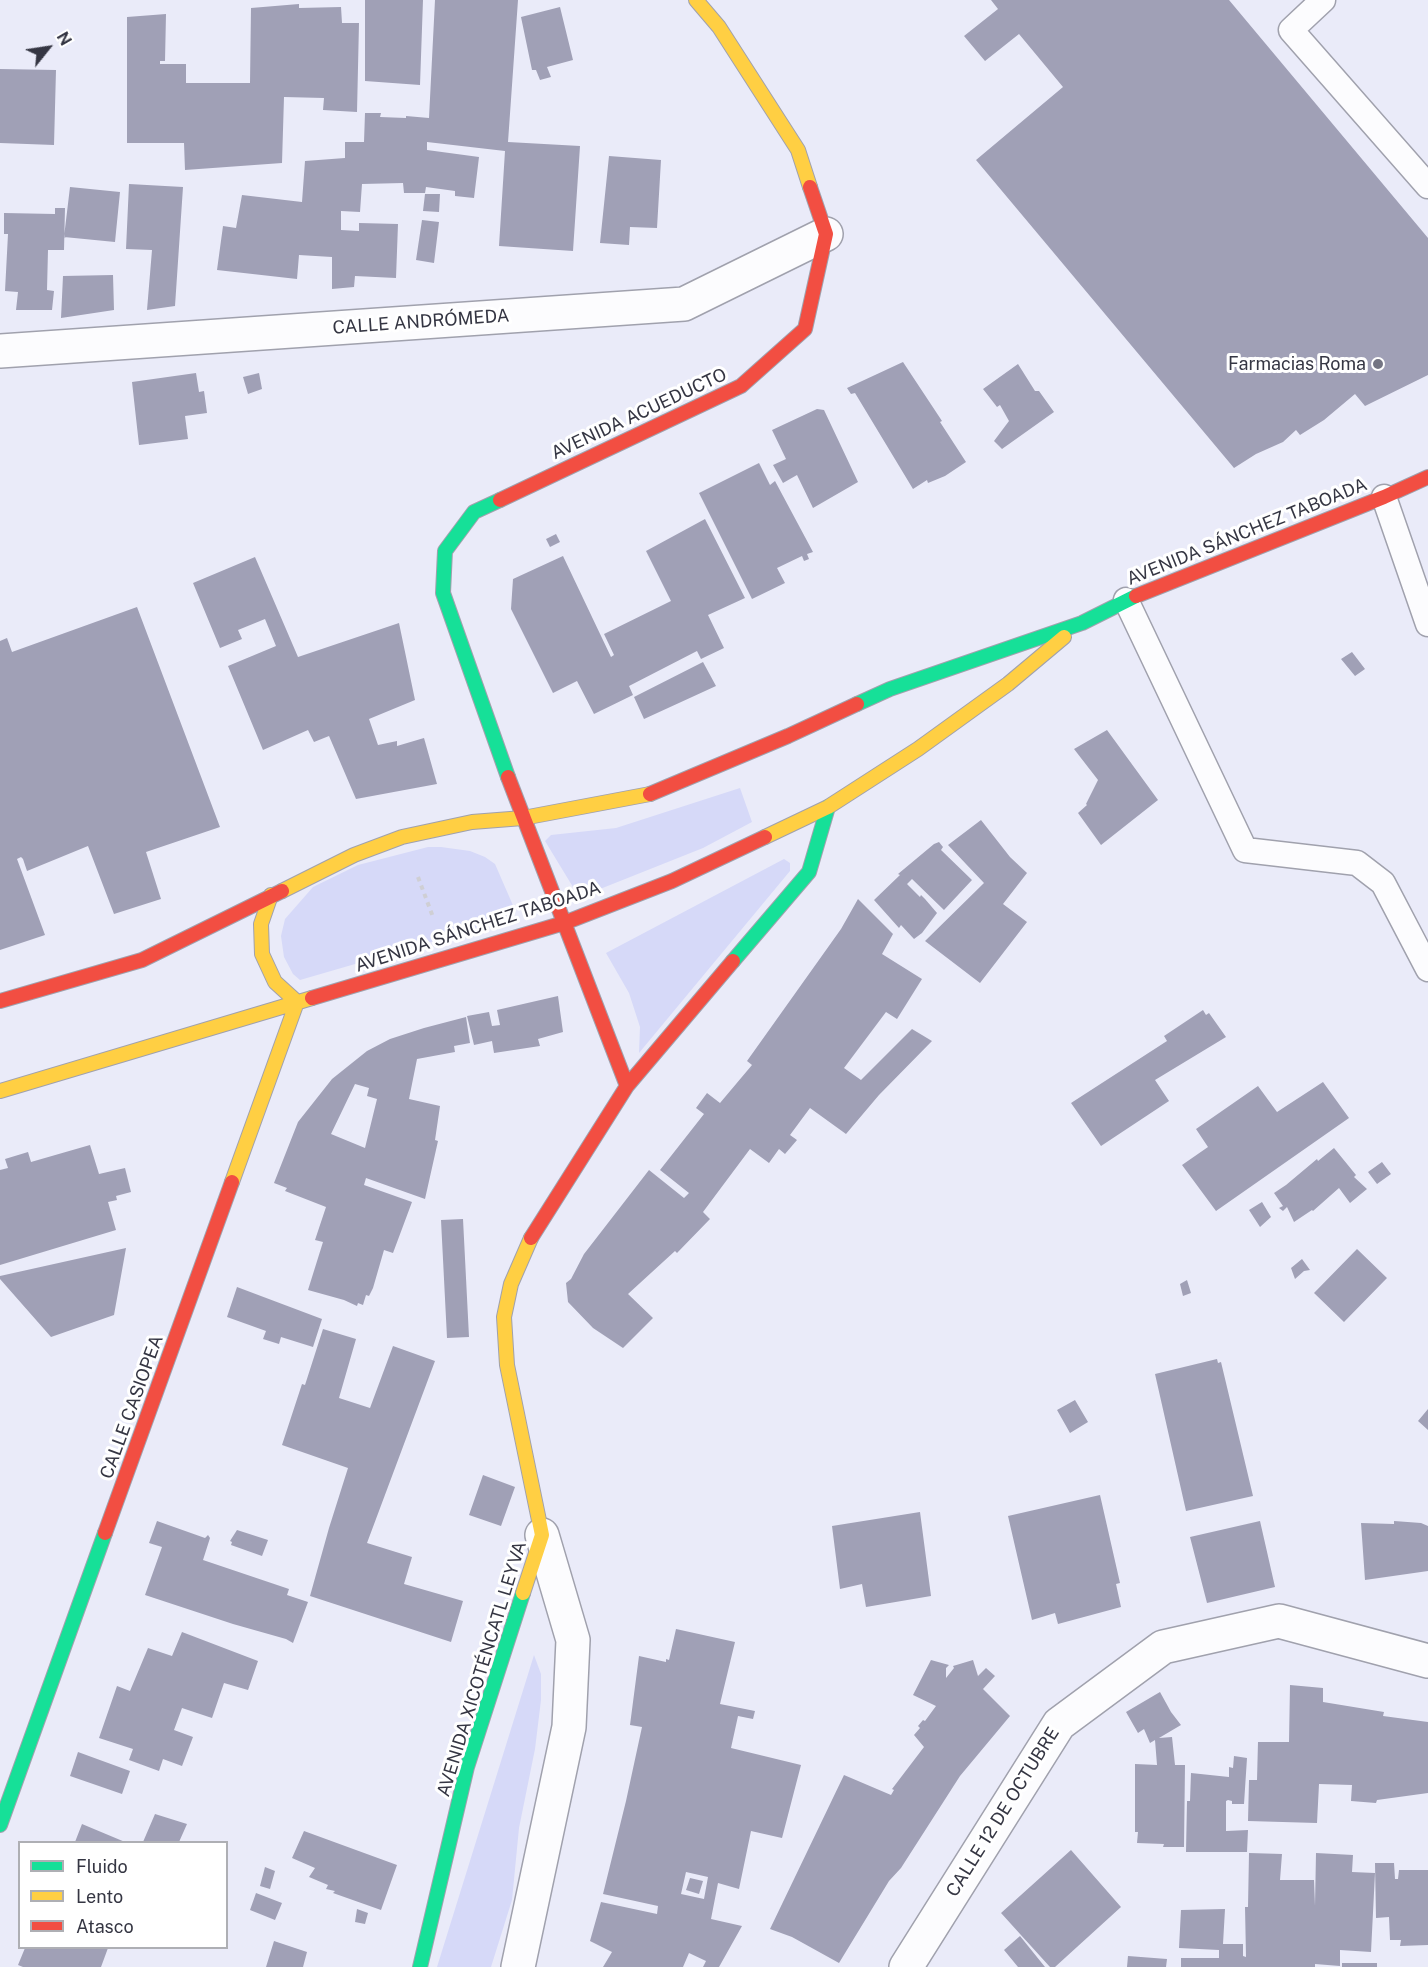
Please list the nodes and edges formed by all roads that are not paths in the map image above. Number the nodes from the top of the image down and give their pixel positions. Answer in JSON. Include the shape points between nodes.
{"nodes":[{"id":1,"x":696,"y":0,"type":"edge"},
{"id":2,"x":1323,"y":0,"type":"edge"},
{"id":3,"x":1428,"y":186,"type":"edge"},
{"id":4,"x":826,"y":234,"type":"junction"},
{"id":5,"x":0,"y":351,"type":"edge"},
{"id":6,"x":1428,"y":477,"type":"edge"},
{"id":7,"x":1384,"y":497,"type":"junction"},
{"id":8,"x":1126,"y":600,"type":"junction"},
{"id":9,"x":1082,"y":623,"type":"junction"},
{"id":10,"x":1428,"y":624,"type":"edge"},
{"id":11,"x":828,"y":807,"type":"junction"},
{"id":12,"x":523,"y":818,"type":"junction"},
{"id":13,"x":271,"y":895,"type":"junction"},
{"id":14,"x":564,"y":923,"type":"junction"},
{"id":15,"x":1428,"y":969,"type":"edge"},
{"id":16,"x":0,"y":1001,"type":"edge"},
{"id":17,"x":297,"y":1002,"type":"junction"},
{"id":18,"x":627,"y":1086,"type":"junction"},
{"id":19,"x":0,"y":1091,"type":"edge"},
{"id":20,"x":542,"y":1535,"type":"junction"},
{"id":21,"x":1428,"y":1661,"type":"edge"},
{"id":22,"x":0,"y":1825,"type":"edge"},
{"id":23,"x":420,"y":1967,"type":"edge"},
{"id":24,"x":518,"y":1967,"type":"edge"},
{"id":25,"x":906,"y":1967,"type":"edge"}],
"edges":[{"from":1,"to":4,"type":"main road","via":[[719,27],[798,150]]},
{"from":2,"to":3,"type":"lane","via":[[1291,30]]},
{"from":4,"to":5,"type":"street","name":"CALLE ANDRÓMEDA","via":[[684,304]]},
{"from":4,"to":12,"type":"main road","name":"AVENIDA ACUEDUCTO","via":[[805,329],[741,386],[474,512],[444,551],[443,593]]},
{"from":6,"to":7,"type":"main road","name":"AVENIDA SÁNCHEZ TABOADA"},
{"from":7,"to":8,"type":"main road","name":"AVENIDA SÁNCHEZ TABOADA"},
{"from":7,"to":10,"type":"lane"},
{"from":8,"to":9,"type":"main road","name":"AVENIDA SÁNCHEZ TABOADA"},
{"from":8,"to":15,"type":"lane","via":[[1245,850],[1357,863],[1383,884]]},
{"from":9,"to":11,"type":"main road","name":"AVENIDA SÁNCHEZ TABOADA","via":[[918,749]]},
{"from":9,"to":12,"type":"main road","name":"AVENIDA SÁNCHEZ TABOADA","via":[[890,689],[653,793]]},
{"from":11,"to":14,"type":"main road","name":"AVENIDA SÁNCHEZ TABOADA","via":[[672,882]]},
{"from":11,"to":18,"type":"main road","name":"AVENIDA XICOTÉNCATL LEYVA","via":[[809,872]]},
{"from":12,"to":13,"type":"main road","name":"AVENIDA SÁNCHEZ TABOADA","via":[[472,822],[402,837]]},
{"from":12,"to":14,"type":"main road","name":"AVENIDA ACUEDUCTO"},
{"from":13,"to":16,"type":"main road","name":"AVENIDA SÁNCHEZ TABOADA","via":[[142,960]]},
{"from":13,"to":17,"type":"main road","via":[[261,924],[262,954],[275,982]]},
{"from":14,"to":17,"type":"main road","name":"AVENIDA SÁNCHEZ TABOADA"},
{"from":14,"to":18,"type":"main road"},
{"from":17,"to":19,"type":"main road","name":"AVENIDA SÁNCHEZ TABOADA"},
{"from":17,"to":22,"type":"main road","name":"CALLE CASIOPEA"},
{"from":18,"to":20,"type":"main road","name":"AVENIDA XICOTÉNCATL LEYVA","via":[[532,1236],[511,1284],[504,1317],[507,1365]]},
{"from":20,"to":23,"type":"main road","name":"AVENIDA XICOTÉNCATL LEYVA","via":[[467,1767]]},
{"from":20,"to":24,"type":"street","via":[[573,1640],[569,1727]]},
{"from":21,"to":25,"type":"street","name":"CALLE 12 DE OCTUBRE","via":[[1279,1621],[1163,1647],[1059,1724]]}]}
